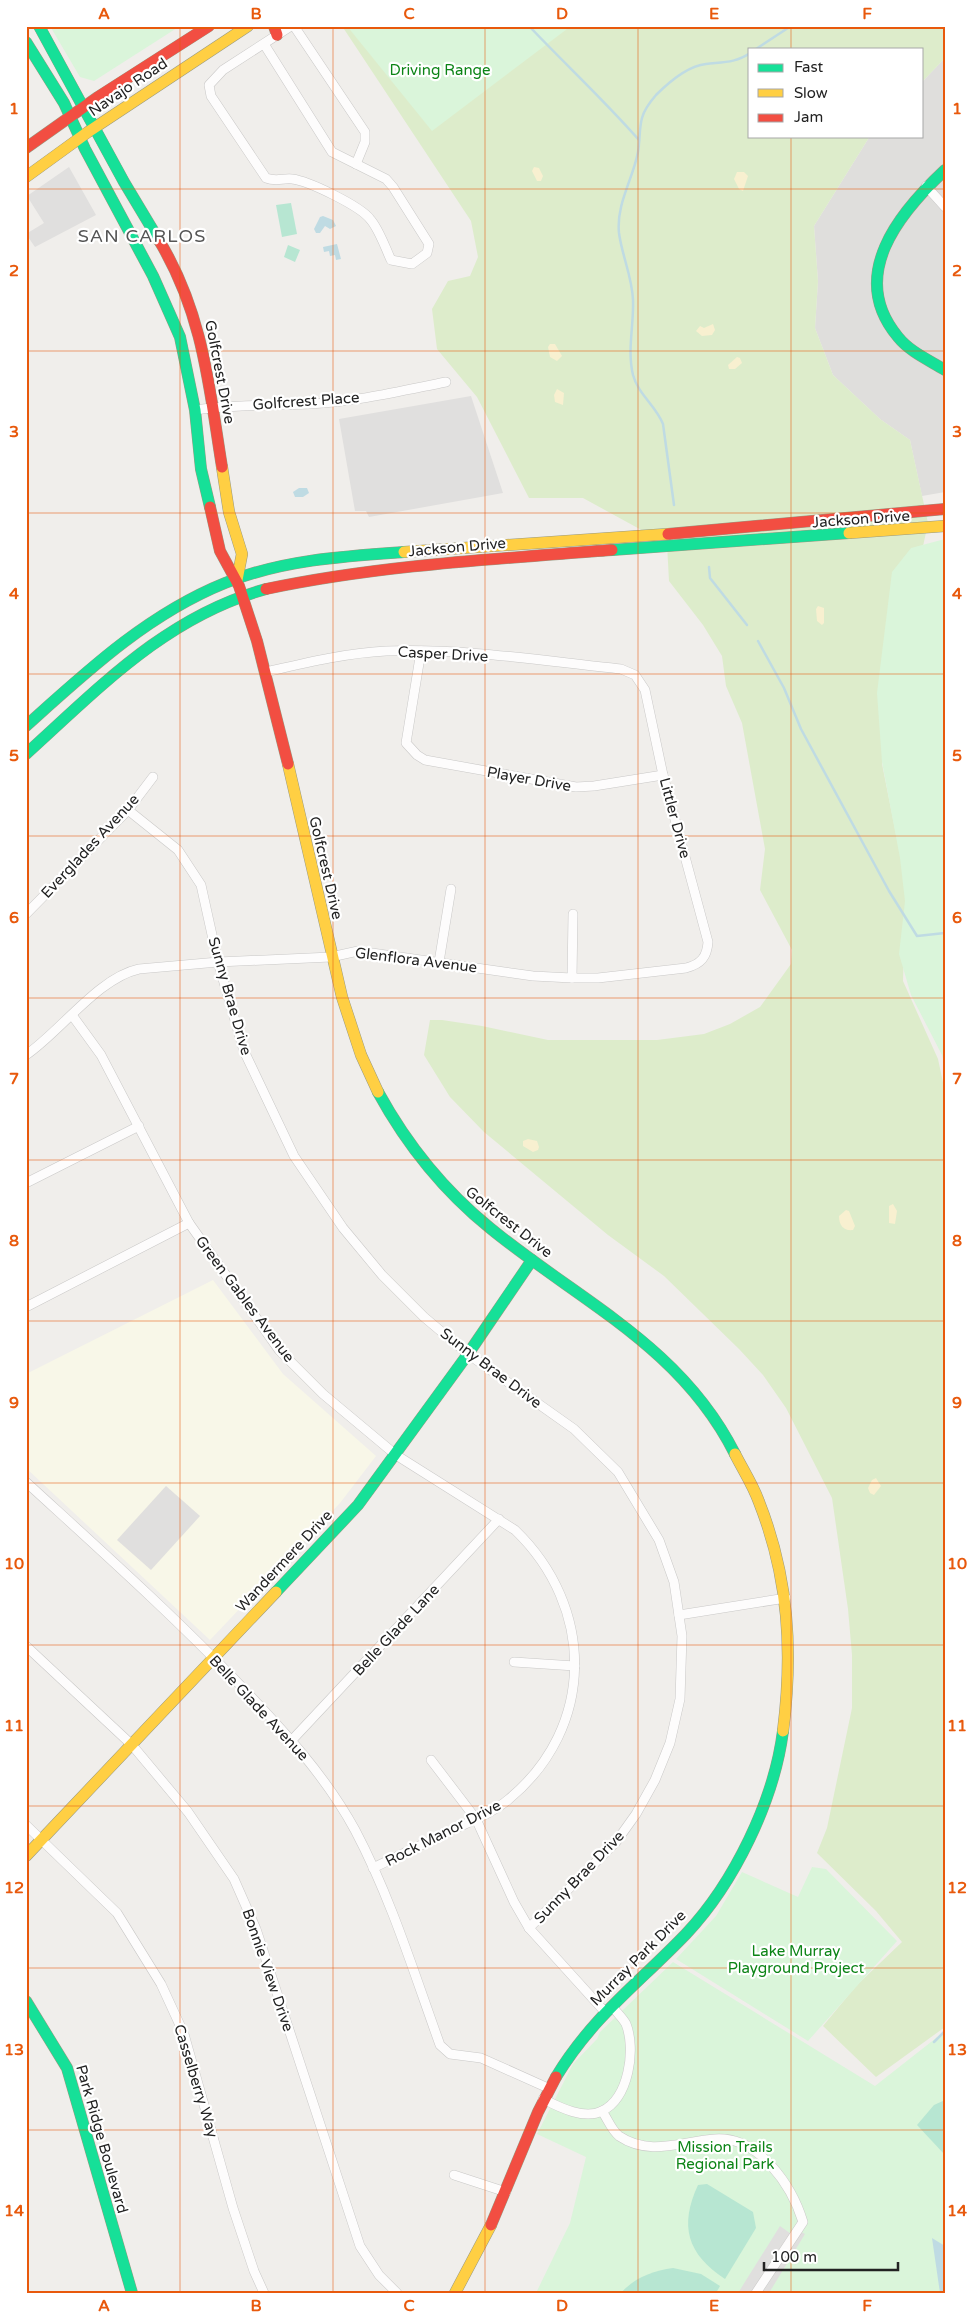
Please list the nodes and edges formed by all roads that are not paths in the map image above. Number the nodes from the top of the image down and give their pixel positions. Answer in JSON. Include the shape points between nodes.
{"nodes":[{"id":1,"x":39,"y":26,"type":"edge"},
{"id":2,"x":209,"y":26,"type":"edge"},
{"id":3,"x":248,"y":26,"type":"edge"},
{"id":4,"x":292,"y":26,"type":"edge"},
{"id":5,"x":276,"y":31,"type":"edge"},
{"id":6,"x":26,"y":42,"type":"edge"},
{"id":7,"x":264,"y":44,"type":"junction"},
{"id":8,"x":83,"y":107,"type":"junction"},
{"id":9,"x":70,"y":116,"type":"junction"},
{"id":10,"x":94,"y":128,"type":"junction"},
{"id":11,"x":80,"y":138,"type":"junction"},
{"id":12,"x":26,"y":148,"type":"edge"},
{"id":13,"x":356,"y":164,"type":"junction"},
{"id":14,"x":945,"y":170,"type":"edge"},
{"id":15,"x":26,"y":177,"type":"edge"},
{"id":16,"x":926,"y":186,"type":"junction"},
{"id":17,"x":945,"y":207,"type":"edge"},
{"id":18,"x":945,"y":370,"type":"edge"},
{"id":19,"x":446,"y":382,"type":"dead end"},
{"id":20,"x":213,"y":407,"type":"junction"},
{"id":21,"x":195,"y":410,"type":"junction"},
{"id":22,"x":945,"y":509,"type":"edge"},
{"id":23,"x":945,"y":526,"type":"edge"},
{"id":24,"x":237,"y":580,"type":"junction"},
{"id":25,"x":243,"y":599,"type":"junction"},
{"id":26,"x":421,"y":651,"type":"junction"},
{"id":27,"x":621,"y":669,"type":"joint"},
{"id":28,"x":266,"y":672,"type":"junction"},
{"id":29,"x":26,"y":726,"type":"edge"},
{"id":30,"x":26,"y":754,"type":"edge"},
{"id":31,"x":663,"y":775,"type":"junction"},
{"id":32,"x":153,"y":777,"type":"dead end"},
{"id":33,"x":128,"y":810,"type":"junction"},
{"id":34,"x":451,"y":889,"type":"dead end"},
{"id":35,"x":26,"y":914,"type":"edge"},
{"id":36,"x":573,"y":914,"type":"dead end"},
{"id":37,"x":331,"y":957,"type":"junction"},
{"id":38,"x":218,"y":962,"type":"junction"},
{"id":39,"x":439,"y":962,"type":"junction"},
{"id":40,"x":686,"y":968,"type":"joint"},
{"id":41,"x":572,"y":978,"type":"junction"},
{"id":42,"x":72,"y":1016,"type":"junction"},
{"id":43,"x":26,"y":1055,"type":"edge"},
{"id":44,"x":139,"y":1126,"type":"junction"},
{"id":45,"x":26,"y":1183,"type":"edge"},
{"id":46,"x":189,"y":1223,"type":"junction"},
{"id":47,"x":532,"y":1260,"type":"junction"},
{"id":48,"x":26,"y":1307,"type":"edge"},
{"id":49,"x":468,"y":1354,"type":"junction"},
{"id":50,"x":396,"y":1455,"type":"junction"},
{"id":51,"x":26,"y":1482,"type":"edge"},
{"id":52,"x":499,"y":1519,"type":"junction"},
{"id":53,"x":786,"y":1598,"type":"junction"},
{"id":54,"x":679,"y":1615,"type":"junction"},
{"id":55,"x":26,"y":1646,"type":"edge"},
{"id":56,"x":214,"y":1658,"type":"junction"},
{"id":57,"x":514,"y":1662,"type":"dead end"},
{"id":58,"x":575,"y":1666,"type":"junction"},
{"id":59,"x":292,"y":1740,"type":"junction"},
{"id":60,"x":132,"y":1745,"type":"junction"},
{"id":61,"x":431,"y":1760,"type":"dead end"},
{"id":62,"x":476,"y":1819,"type":"junction"},
{"id":63,"x":26,"y":1825,"type":"edge"},
{"id":64,"x":42,"y":1840,"type":"junction"},
{"id":65,"x":26,"y":1856,"type":"edge"},
{"id":66,"x":373,"y":1868,"type":"junction"},
{"id":67,"x":529,"y":1928,"type":"junction"},
{"id":68,"x":26,"y":2000,"type":"edge"},
{"id":69,"x":609,"y":2009,"type":"junction"},
{"id":70,"x":548,"y":2088,"type":"junction"},
{"id":71,"x":543,"y":2099,"type":"junction"},
{"id":72,"x":602,"y":2111,"type":"junction"},
{"id":73,"x":454,"y":2176,"type":"dead end"},
{"id":74,"x":506,"y":2192,"type":"junction"},
{"id":75,"x":132,"y":2293,"type":"edge"},
{"id":76,"x":264,"y":2293,"type":"edge"},
{"id":77,"x":397,"y":2293,"type":"edge"},
{"id":78,"x":455,"y":2293,"type":"edge"},
{"id":79,"x":756,"y":2293,"type":"edge"}],
"edges":[{"from":1,"to":8,"type":"main road","name":"Golfcrest Drive"},
{"from":2,"to":8,"type":"main road","name":"Navajo Road"},
{"from":3,"to":10,"type":"main road","name":"Navajo Road"},
{"from":4,"to":5,"type":"street"},
{"from":4,"to":13,"type":"street","via":[[365,132],[365,142]]},
{"from":5,"to":7,"type":"street"},
{"from":6,"to":9,"type":"main road","name":"Golfcrest Drive"},
{"from":7,"to":13,"type":"street","via":[[332,152]]},
{"from":7,"to":13,"type":"street","via":[[222,70],[210,85],[211,96],[266,178],[274,181],[291,178],[304,182],[357,207],[371,219],[392,260],[412,264],[427,253],[429,244],[386,179]]},
{"from":8,"to":9,"type":"main road","name":"Navajo Road"},
{"from":8,"to":10,"type":"main road","name":"Golfcrest Drive"},
{"from":9,"to":11,"type":"main road","name":"Golfcrest Drive"},
{"from":9,"to":12,"type":"main road","name":"Navajo Road"},
{"from":10,"to":11,"type":"main road","name":"Navajo Road"},
{"from":10,"to":20,"type":"main road","name":"Golfcrest Drive","via":[[182,285],[202,342]]},
{"from":11,"to":15,"type":"main road","name":"Navajo Road"},
{"from":11,"to":21,"type":"main road","name":"Golfcrest Drive","via":[[153,276],[180,337]]},
{"from":14,"to":16,"type":"main road"},
{"from":16,"to":17,"type":"street"},
{"from":16,"to":18,"type":"main road","via":[[910,204],[883,248],[877,269],[877,290],[882,311],[899,337]]},
{"from":19,"to":20,"type":"street","name":"Golfcrest Place","via":[[348,400]]},
{"from":20,"to":21,"type":"street","name":"Golfcrest Place"},
{"from":20,"to":24,"type":"main road","name":"Golfcrest Drive","via":[[229,512],[242,554]]},
{"from":21,"to":24,"type":"main road","name":"Golfcrest Drive","via":[[201,469],[220,551],[224,564]]},
{"from":22,"to":24,"type":"main road","name":"Jackson Drive","via":[[729,530],[308,560],[259,571]]},
{"from":23,"to":25,"type":"main road","name":"Jackson Drive","via":[[448,562],[312,578],[264,589]]},
{"from":24,"to":25,"type":"main road","name":"Golfcrest Drive"},
{"from":24,"to":29,"type":"main road","name":"Jackson Drive","via":[[182,603],[150,622]]},
{"from":25,"to":28,"type":"main road","name":"Golfcrest Drive"},
{"from":25,"to":30,"type":"main road","name":"Jackson Drive","via":[[198,615],[153,642]]},
{"from":26,"to":27,"type":"street","name":"Casper Drive"},
{"from":26,"to":28,"type":"street","name":"Casper Drive","via":[[384,651],[313,661]]},
{"from":26,"to":31,"type":"street","name":"Player Drive","via":[[406,744],[416,755],[426,760],[576,787]]},
{"from":27,"to":31,"type":"street","name":"Littler Drive","via":[[635,675],[645,690]]},
{"from":28,"to":37,"type":"main road","name":"Golfcrest Drive"},
{"from":31,"to":40,"type":"street","name":"Littler Drive","via":[[708,942],[703,959]]},
{"from":32,"to":33,"type":"street","name":"Everglades Avenue"},
{"from":33,"to":35,"type":"street","name":"Everglades Avenue"},
{"from":33,"to":38,"type":"street","name":"Sunny Brae Drive","via":[[178,850],[201,885]]},
{"from":34,"to":39,"type":"street"},
{"from":36,"to":41,"type":"street"},
{"from":37,"to":38,"type":"street","name":"Glenflora Avenue"},
{"from":37,"to":39,"type":"street","name":"Glenflora Avenue","via":[[358,951]]},
{"from":37,"to":47,"type":"main road","name":"Golfcrest Drive","via":[[340,999],[362,1061],[409,1144],[467,1211]]},
{"from":38,"to":42,"type":"street","name":"Glenflora Avenue","via":[[128,971],[110,982]]},
{"from":38,"to":49,"type":"street","name":"Sunny Brae Drive","via":[[244,1051],[294,1156],[343,1228],[382,1275],[424,1317]]},
{"from":39,"to":41,"type":"street","name":"Glenflora Avenue","via":[[534,976]]},
{"from":40,"to":41,"type":"street","name":"Glenflora Avenue"},
{"from":42,"to":43,"type":"street","name":"Glenflora Avenue"},
{"from":42,"to":44,"type":"street","name":"Green Gables Avenue","via":[[101,1055]]},
{"from":44,"to":45,"type":"street"},
{"from":44,"to":46,"type":"street","name":"Green Gables Avenue"},
{"from":46,"to":48,"type":"street"},
{"from":46,"to":50,"type":"street","name":"Green Gables Avenue","via":[[279,1350],[323,1394]]},
{"from":47,"to":49,"type":"main road","name":"Wandermere Drive"},
{"from":47,"to":53,"type":"main road","name":"Golfcrest Drive","via":[[643,1340],[708,1407],[745,1468],[769,1525]]},
{"from":49,"to":50,"type":"main road","name":"Wandermere Drive"},
{"from":49,"to":54,"type":"street","name":"Sunny Brae Drive","via":[[574,1429],[618,1472],[659,1540],[674,1582]]},
{"from":50,"to":52,"type":"street","name":"Green Gables Avenue"},
{"from":50,"to":56,"type":"main road","name":"Wandermere Drive","via":[[358,1505]]},
{"from":51,"to":56,"type":"street","name":"Belle Glade Avenue"},
{"from":52,"to":58,"type":"street","name":"Green Gables Avenue","via":[[532,1546],[557,1585],[566,1605]]},
{"from":52,"to":59,"type":"street","name":"Belle Glade Lane"},
{"from":53,"to":54,"type":"street"},
{"from":53,"to":69,"type":"main road","name":"Murray Park Drive","via":[[790,1646],[788,1703],[776,1767],[765,1804],[739,1860],[704,1913],[662,1960]]},
{"from":54,"to":67,"type":"street","name":"Sunny Brae Drive","via":[[682,1636],[680,1699],[670,1743],[655,1780],[616,1842]]},
{"from":55,"to":60,"type":"street","name":"Bonnie View Drive"},
{"from":56,"to":59,"type":"street","name":"Belle Glade Avenue"},
{"from":56,"to":60,"type":"main road","name":"Wandermere Drive"},
{"from":57,"to":58,"type":"street"},
{"from":58,"to":62,"type":"street","name":"Rock Manor Drive","via":[[568,1714],[547,1758],[508,1800]]},
{"from":59,"to":66,"type":"street","name":"Belle Glade Avenue","via":[[354,1829]]},
{"from":60,"to":64,"type":"main road","name":"Wandermere Drive"},
{"from":60,"to":77,"type":"street","name":"Bonnie View Drive","via":[[188,1812],[234,1879],[256,1929],[360,2246],[379,2275]]},
{"from":61,"to":62,"type":"street"},
{"from":62,"to":66,"type":"street","name":"Rock Manor Drive"},
{"from":62,"to":67,"type":"street"},
{"from":63,"to":64,"type":"street","name":"Casselberry Way"},
{"from":64,"to":65,"type":"main road","name":"Wandermere Drive"},
{"from":64,"to":76,"type":"street","name":"Casselberry Way","via":[[117,1913],[161,1984],[184,2034],[233,2208]]},
{"from":66,"to":70,"type":"street","name":"Belle Glade Avenue","via":[[440,2045],[450,2054],[481,2058]]},
{"from":67,"to":69,"type":"street"},
{"from":68,"to":75,"type":"main road","name":"Park Ridge Boulevard","via":[[67,2068]]},
{"from":69,"to":70,"type":"main road","name":"Murray Park Drive","via":[[574,2047]]},
{"from":69,"to":72,"type":"street","via":[[625,2023],[630,2064],[622,2089]]},
{"from":70,"to":71,"type":"main road","name":"Murray Park Drive"},
{"from":71,"to":72,"type":"street","via":[[576,2112]]},
{"from":71,"to":74,"type":"main road","name":"Murray Park Drive"},
{"from":72,"to":79,"type":"street","via":[[618,2135],[646,2148],[717,2139],[740,2142],[768,2160],[796,2198],[803,2222]]},
{"from":73,"to":74,"type":"street"},
{"from":74,"to":78,"type":"main road","name":"Murray Park Drive","via":[[484,2244]]}]}
